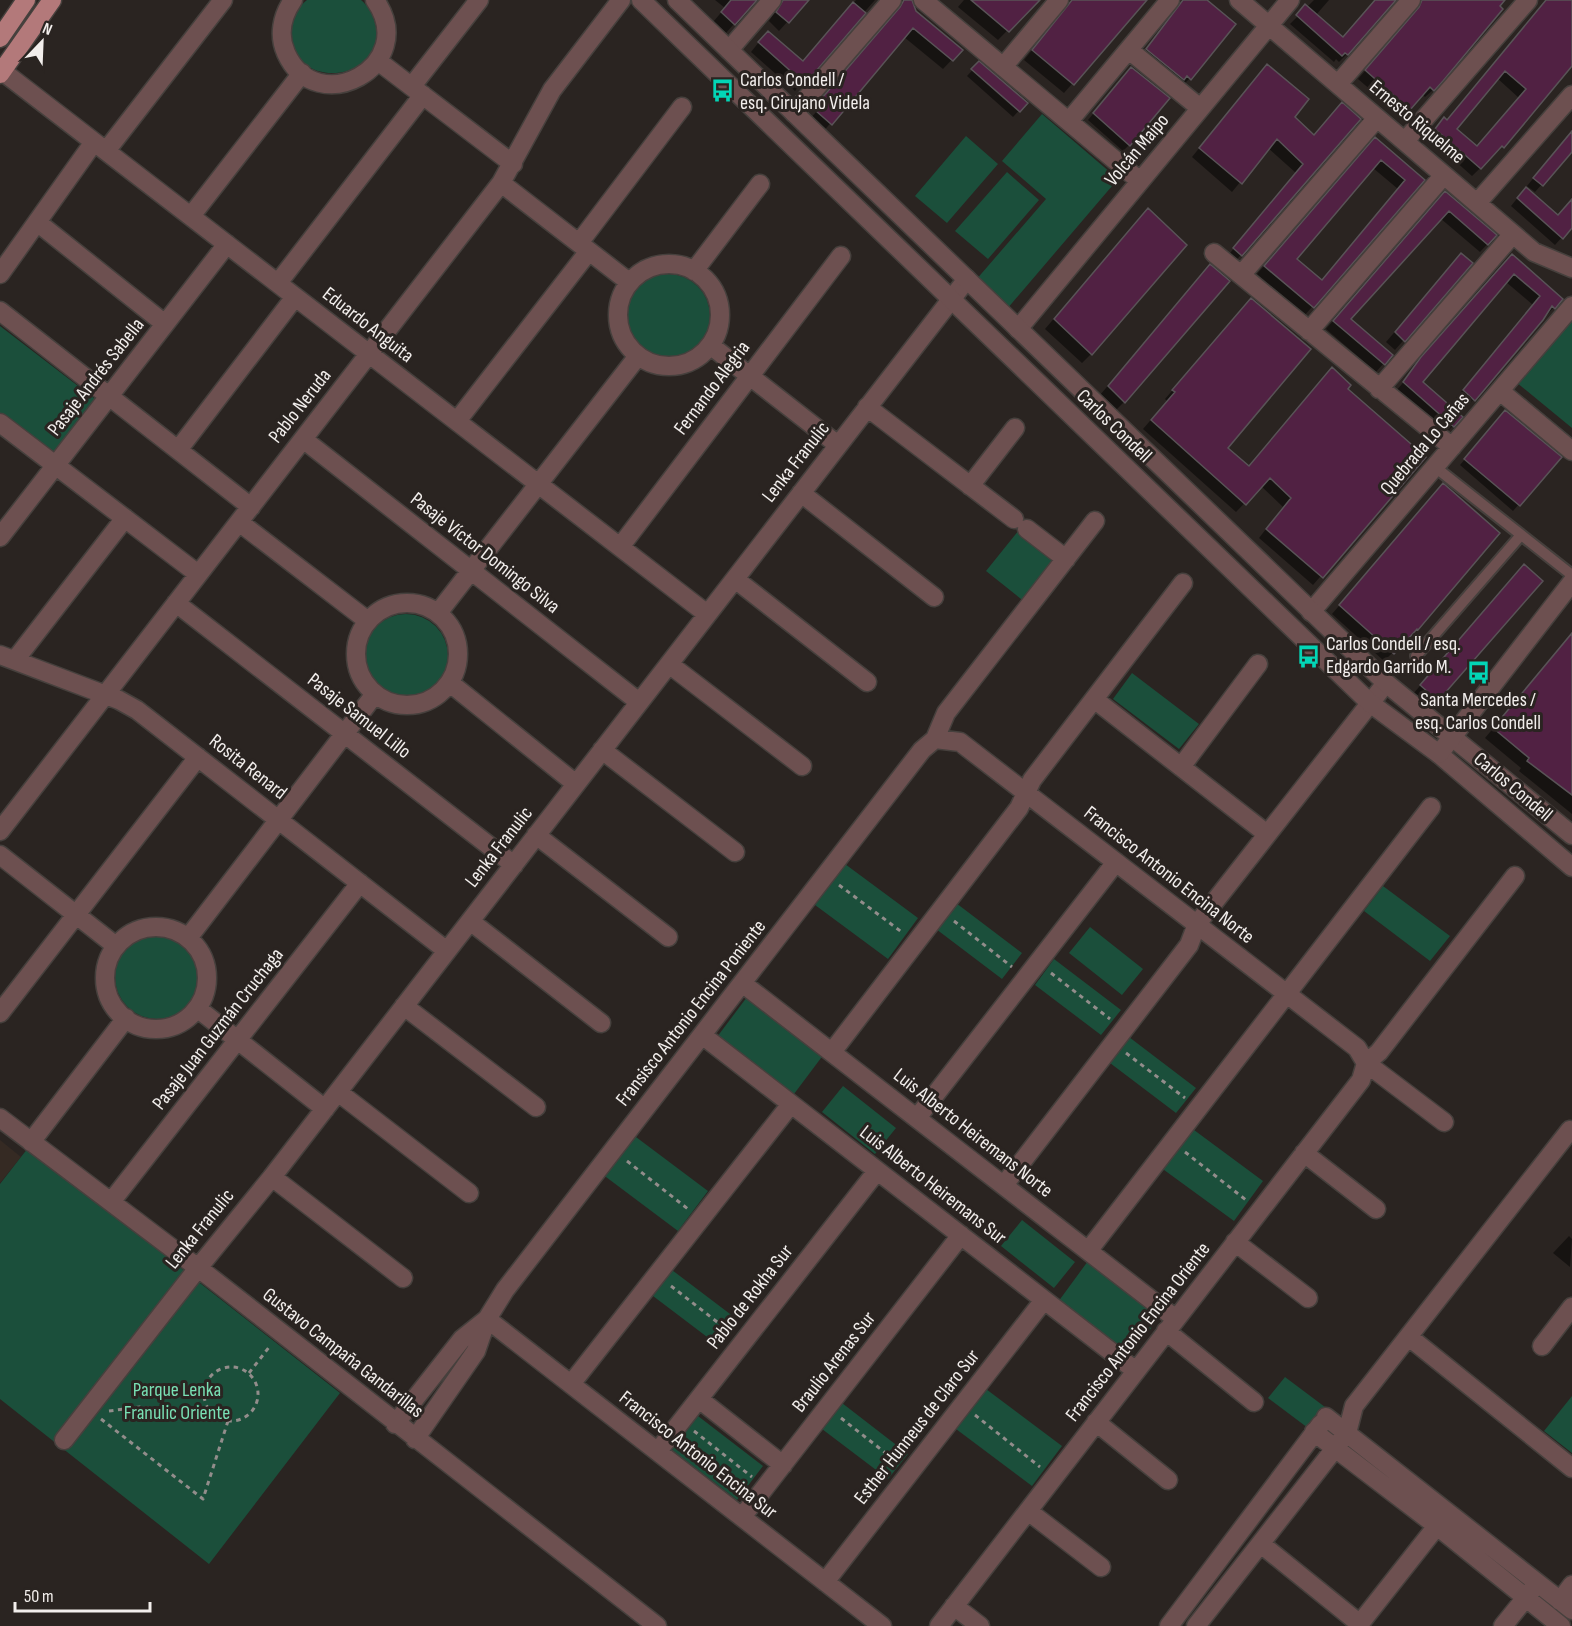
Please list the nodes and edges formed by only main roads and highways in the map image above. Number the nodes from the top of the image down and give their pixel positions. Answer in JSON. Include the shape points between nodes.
{"nodes":[{"id":1,"x":26,"y":0,"type":"edge"},
{"id":2,"x":52,"y":0,"type":"edge"},
{"id":3,"x":0,"y":38,"type":"edge"},
{"id":4,"x":1,"y":72,"type":"edge"}],
"edges":[{"from":1,"to":3,"type":"main road"},
{"from":2,"to":4,"type":"main road"}]}
